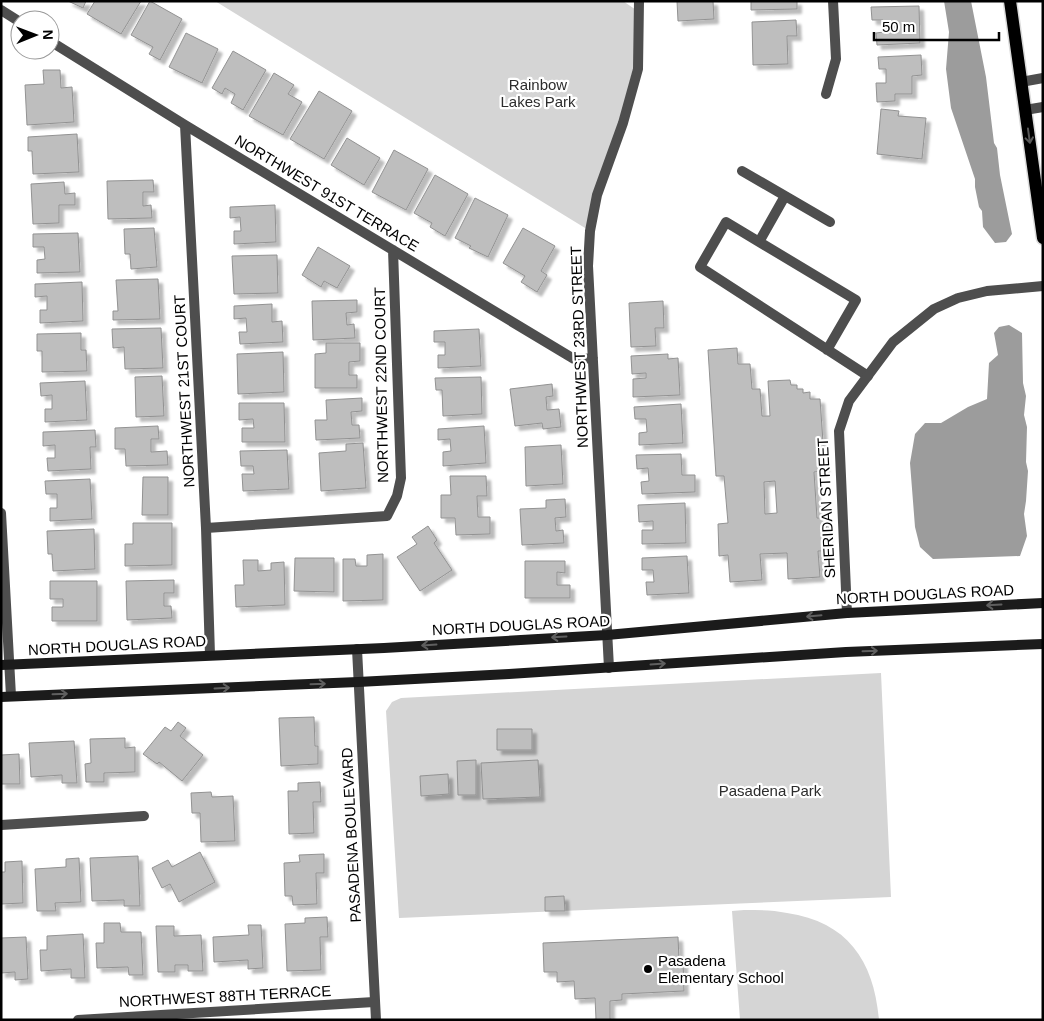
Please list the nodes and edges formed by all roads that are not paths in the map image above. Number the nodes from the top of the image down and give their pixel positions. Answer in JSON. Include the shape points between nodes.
{"nodes":[{"id":1,"x":639,"y":1,"type":"edge"},
{"id":2,"x":833,"y":1,"type":"edge"},
{"id":3,"x":1010,"y":1,"type":"edge"},
{"id":4,"x":60,"y":47,"type":"edge"},
{"id":5,"x":1043,"y":78,"type":"edge"},
{"id":6,"x":1021,"y":82,"type":"junction"},
{"id":7,"x":826,"y":94,"type":"dead end"},
{"id":8,"x":1043,"y":107,"type":"edge"},
{"id":9,"x":1025,"y":110,"type":"junction"},
{"id":10,"x":185,"y":125,"type":"junction"},
{"id":11,"x":742,"y":171,"type":"dead end"},
{"id":12,"x":785,"y":196,"type":"junction"},
{"id":13,"x":830,"y":222,"type":"dead end"},
{"id":14,"x":1043,"y":238,"type":"edge"},
{"id":15,"x":758,"y":242,"type":"junction"},
{"id":16,"x":393,"y":250,"type":"junction"},
{"id":17,"x":1043,"y":286,"type":"edge"},
{"id":18,"x":827,"y":350,"type":"junction"},
{"id":19,"x":593,"y":358,"type":"junction"},
{"id":20,"x":868,"y":376,"type":"junction"},
{"id":21,"x":1,"y":513,"type":"edge"},
{"id":22,"x":206,"y":528,"type":"junction"},
{"id":23,"x":4,"y":597,"type":"edge"},
{"id":24,"x":1043,"y":603,"type":"edge"},
{"id":25,"x":847,"y":613,"type":"junction"},
{"id":26,"x":608,"y":635,"type":"junction"},
{"id":27,"x":1043,"y":644,"type":"edge"},
{"id":28,"x":357,"y":649,"type":"junction"},
{"id":29,"x":210,"y":655,"type":"junction"},
{"id":30,"x":5,"y":665,"type":"edge"},
{"id":31,"x":609,"y":668,"type":"junction"},
{"id":32,"x":358,"y":682,"type":"junction"},
{"id":33,"x":6,"y":697,"type":"edge"},
{"id":34,"x":144,"y":816,"type":"dead end"},
{"id":35,"x":1,"y":825,"type":"edge"},
{"id":36,"x":374,"y":1002,"type":"junction"},
{"id":37,"x":78,"y":1020,"type":"edge"},
{"id":38,"x":376,"y":1020,"type":"edge"}],
"edges":[{"from":1,"to":19,"type":"street","name":"NORTHWEST 23RD STREET","via":[[638,69],[597,195],[590,231],[588,266]]},
{"from":2,"to":7,"type":"street","via":[[836,59]]},
{"from":3,"to":6,"type":"main road"},
{"from":4,"to":10,"type":"street","name":"NORTHWEST 91ST TERRACE"},
{"from":5,"to":6,"type":"street"},
{"from":6,"to":9,"type":"main road"},
{"from":8,"to":9,"type":"street"},
{"from":9,"to":14,"type":"main road","one_way":true},
{"from":10,"to":16,"type":"street","name":"NORTHWEST 91ST TERRACE"},
{"from":10,"to":22,"type":"street","name":"NORTHWEST 21ST COURT"},
{"from":11,"to":12,"type":"street"},
{"from":12,"to":13,"type":"street"},
{"from":12,"to":15,"type":"street"},
{"from":15,"to":18,"type":"street","via":[[856,300]]},
{"from":15,"to":18,"type":"street","via":[[726,222],[700,268]]},
{"from":16,"to":19,"type":"street","name":"NORTHWEST 91ST TERRACE","via":[[574,359]]},
{"from":16,"to":22,"type":"street","name":"NORTHWEST 22ND COURT","via":[[401,478],[387,516]]},
{"from":17,"to":20,"type":"street","name":"SHERIDAN STREET","via":[[958,298],[934,309],[893,342]]},
{"from":18,"to":20,"type":"street"},
{"from":19,"to":26,"type":"street","name":"NORTHWEST 23RD STREET"},
{"from":20,"to":25,"type":"street","name":"SHERIDAN STREET","via":[[849,401],[839,431]]},
{"from":21,"to":23,"type":"street"},
{"from":22,"to":29,"type":"street","name":"NORTHWEST 21ST COURT"},
{"from":23,"to":30,"type":"street"},
{"from":24,"to":25,"type":"main road","name":"NORTH DOUGLAS ROAD","one_way":true},
{"from":25,"to":26,"type":"main road","name":"NORTH DOUGLAS ROAD","one_way":true},
{"from":26,"to":28,"type":"main road","name":"NORTH DOUGLAS ROAD","one_way":true},
{"from":26,"to":31,"type":"street","name":"NORTHWEST 23RD STREET"},
{"from":31,"to":27,"type":"main road","one_way":true,"via":[[846,652]]},
{"from":28,"to":29,"type":"main road","name":"NORTH DOUGLAS ROAD"},
{"from":28,"to":32,"type":"street","name":"PASADENA BOULEVARD"},
{"from":29,"to":30,"type":"main road","name":"NORTH DOUGLAS ROAD"},
{"from":30,"to":33,"type":"street"},
{"from":31,"to":32,"type":"main road"},
{"from":33,"to":32,"type":"main road","one_way":true},
{"from":32,"to":36,"type":"street","name":"PASADENA BOULEVARD"},
{"from":34,"to":35,"type":"street"},
{"from":36,"to":37,"type":"street","name":"NORTHWEST 88TH TERRACE"},
{"from":36,"to":38,"type":"street","name":"PASADENA BOULEVARD"}]}
